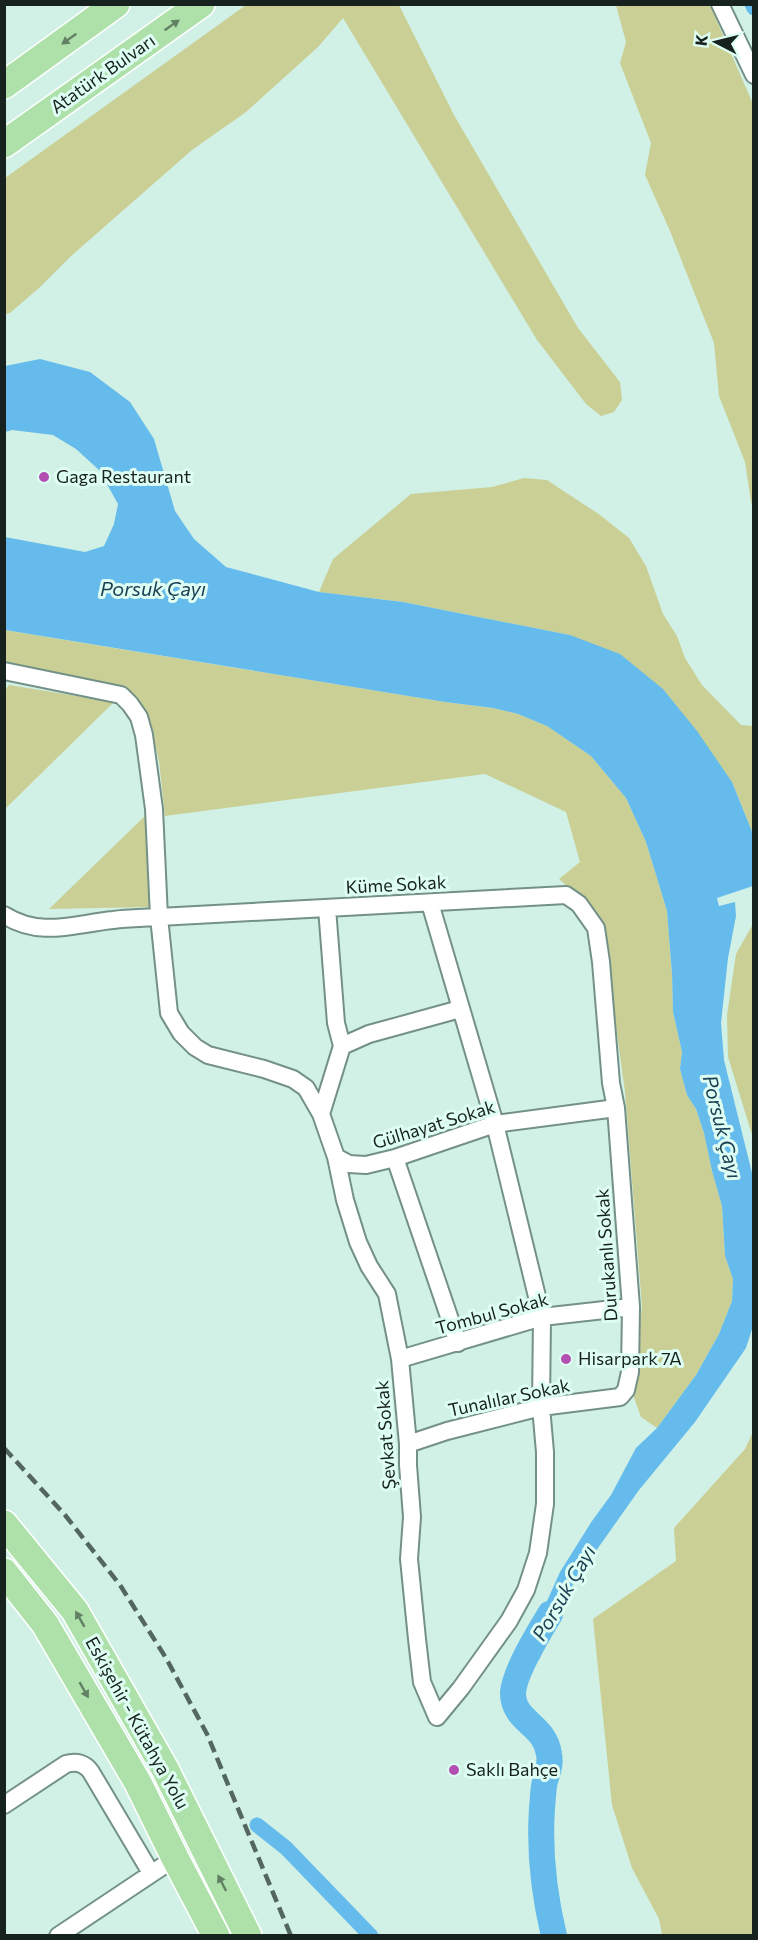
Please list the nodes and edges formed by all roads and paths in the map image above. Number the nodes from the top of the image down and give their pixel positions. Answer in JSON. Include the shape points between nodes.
{"nodes":[{"id":1,"x":116,"y":4,"type":"edge"},
{"id":2,"x":201,"y":4,"type":"edge"},
{"id":3,"x":720,"y":4,"type":"edge"},
{"id":4,"x":753,"y":75,"type":"edge"},
{"id":5,"x":4,"y":85,"type":"edge"},
{"id":6,"x":4,"y":144,"type":"edge"},
{"id":7,"x":4,"y":671,"type":"edge"},
{"id":8,"x":430,"y":903,"type":"junction"},
{"id":9,"x":327,"y":908,"type":"junction"},
{"id":10,"x":4,"y":915,"type":"edge"},
{"id":11,"x":159,"y":917,"type":"junction"},
{"id":12,"x":460,"y":1009,"type":"junction"},
{"id":13,"x":342,"y":1046,"type":"junction"},
{"id":14,"x":616,"y":1108,"type":"junction"},
{"id":15,"x":321,"y":1114,"type":"junction"},
{"id":16,"x":495,"y":1124,"type":"junction"},
{"id":17,"x":336,"y":1157,"type":"junction"},
{"id":18,"x":394,"y":1158,"type":"junction"},
{"id":19,"x":632,"y":1307,"type":"junction"},
{"id":20,"x":542,"y":1317,"type":"junction"},
{"id":21,"x":459,"y":1343,"type":"junction"},
{"id":22,"x":400,"y":1359,"type":"junction"},
{"id":23,"x":620,"y":1397,"type":"joint"},
{"id":24,"x":541,"y":1407,"type":"junction"},
{"id":25,"x":408,"y":1444,"type":"junction"},
{"id":26,"x":4,"y":1524,"type":"edge"},
{"id":27,"x":4,"y":1572,"type":"edge"},
{"id":28,"x":4,"y":1805,"type":"edge"},
{"id":29,"x":175,"y":1858,"type":"junction"},
{"id":30,"x":151,"y":1873,"type":"junction"},
{"id":31,"x":58,"y":1935,"type":"edge"},
{"id":32,"x":216,"y":1935,"type":"edge"},
{"id":33,"x":248,"y":1935,"type":"edge"}],
"edges":[{"from":1,"to":5,"type":"highway","one_way":true},
{"from":6,"to":2,"type":"highway","name":"Atatürk Bulvarı","one_way":true},
{"from":3,"to":4,"type":"street"},
{"from":7,"to":11,"type":"street","name":"Şevkat Sokak","via":[[121,695],[139,717],[154,809]]},
{"from":8,"to":9,"type":"street","name":"Küme Sokak"},
{"from":8,"to":12,"type":"street"},
{"from":8,"to":14,"type":"street","name":"Küme Sokak","via":[[566,895],[579,904],[596,928]]},
{"from":9,"to":11,"type":"street","name":"Küme Sokak"},
{"from":9,"to":13,"type":"street","via":[[336,1023]]},
{"from":10,"to":11,"type":"street","name":"Küme Sokak","via":[[26,926],[44,929]]},
{"from":11,"to":15,"type":"street","name":"Şevkat Sokak","via":[[169,1013],[181,1033],[208,1055],[293,1079],[306,1088]]},
{"from":12,"to":13,"type":"street","via":[[369,1034]]},
{"from":12,"to":16,"type":"street"},
{"from":13,"to":15,"type":"street"},
{"from":14,"to":16,"type":"street","name":"Gülhayat Sokak"},
{"from":14,"to":19,"type":"street","name":"Durukanlı Sokak"},
{"from":15,"to":17,"type":"street","name":"Şevkat Sokak"},
{"from":16,"to":18,"type":"street","name":"Gülhayat Sokak"},
{"from":16,"to":20,"type":"street"},
{"from":17,"to":18,"type":"street","name":"Gülhayat Sokak","via":[[349,1164],[366,1165]]},
{"from":17,"to":22,"type":"street","name":"Şevkat Sokak","via":[[358,1242],[387,1294]]},
{"from":18,"to":21,"type":"street"},
{"from":19,"to":20,"type":"street","name":"Tombul Sokak"},
{"from":19,"to":23,"type":"street","name":"Durukanlı Sokak","via":[[630,1372]]},
{"from":20,"to":21,"type":"street","name":"Tombul Sokak"},
{"from":20,"to":24,"type":"street"},
{"from":21,"to":22,"type":"street","name":"Tombul Sokak"},
{"from":22,"to":25,"type":"street","name":"Şevkat Sokak"},
{"from":23,"to":24,"type":"street","name":"Tunalılar Sokak"},
{"from":24,"to":25,"type":"street","name":"Tunalılar Sokak"},
{"from":24,"to":25,"type":"street","name":"Şevkat Sokak","via":[[545,1504],[538,1553],[526,1590],[509,1621],[437,1718],[422,1682],[417,1639],[409,1559],[412,1517]]},
{"from":33,"to":26,"type":"highway","name":"Eskişehir - Kütahya Yolu","one_way":true,"via":[[165,1769],[75,1611]]},
{"from":27,"to":29,"type":"highway","name":"Eskişehir - Kütahya Yolu","one_way":true,"via":[[45,1624],[138,1783]]},
{"from":28,"to":30,"type":"street","via":[[66,1764],[82,1764],[91,1772]]},
{"from":29,"to":30,"type":"street"},
{"from":29,"to":32,"type":"highway","name":"Eskişehir - Kütahya Yolu"},
{"from":30,"to":31,"type":"street"}]}
